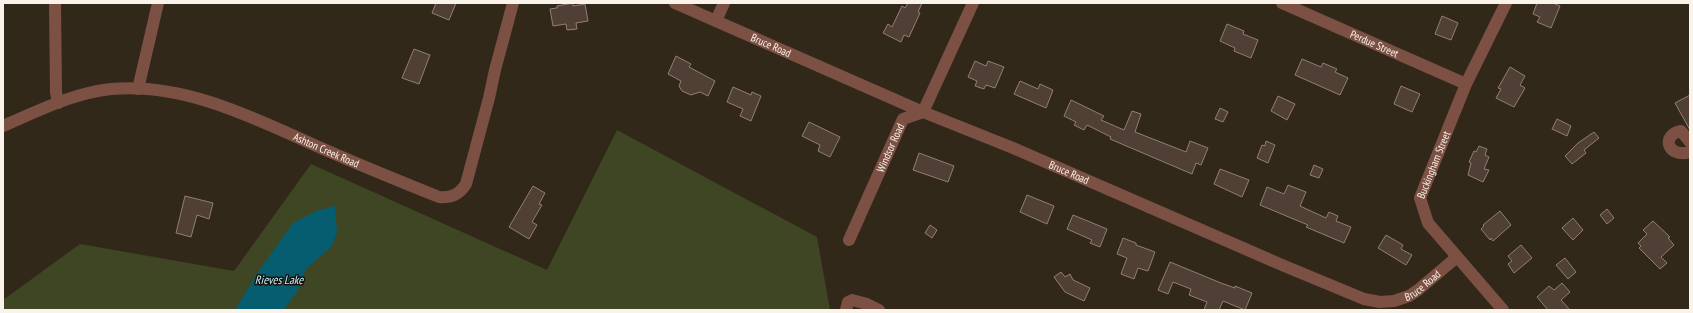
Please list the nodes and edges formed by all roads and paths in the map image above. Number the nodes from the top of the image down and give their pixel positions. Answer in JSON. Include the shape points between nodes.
{"nodes":[{"id":1,"x":55,"y":3,"type":"edge"},
{"id":2,"x":158,"y":3,"type":"edge"},
{"id":3,"x":513,"y":3,"type":"edge"},
{"id":4,"x":675,"y":3,"type":"edge"},
{"id":5,"x":724,"y":3,"type":"edge"},
{"id":6,"x":973,"y":3,"type":"edge"},
{"id":7,"x":1282,"y":3,"type":"edge"},
{"id":8,"x":1506,"y":3,"type":"edge"},
{"id":9,"x":716,"y":21,"type":"junction"},
{"id":10,"x":1466,"y":84,"type":"junction"},
{"id":11,"x":138,"y":88,"type":"junction"},
{"id":12,"x":58,"y":103,"type":"junction"},
{"id":13,"x":922,"y":112,"type":"junction"},
{"id":14,"x":3,"y":126,"type":"edge"},
{"id":15,"x":1690,"y":142,"type":"edge"},
{"id":16,"x":1690,"y":152,"type":"edge"},
{"id":17,"x":849,"y":240,"type":"dead end"},
{"id":18,"x":1457,"y":257,"type":"junction"},
{"id":19,"x":846,"y":310,"type":"edge"},
{"id":20,"x":879,"y":310,"type":"edge"},
{"id":21,"x":1503,"y":310,"type":"edge"}],
"edges":[{"from":1,"to":12,"type":"street"},
{"from":2,"to":11,"type":"street"},
{"from":3,"to":11,"type":"street","name":"Ashton Creek Road","via":[[466,184],[455,196],[447,198],[374,171],[225,107],[193,97]]},
{"from":4,"to":9,"type":"street","name":"Bruce Road"},
{"from":5,"to":9,"type":"street"},
{"from":6,"to":13,"type":"street"},
{"from":7,"to":10,"type":"street","name":"Perdue Street"},
{"from":8,"to":10,"type":"street","name":"Buckingham Street"},
{"from":9,"to":13,"type":"street","name":"Bruce Road"},
{"from":10,"to":18,"type":"street","name":"Buckingham Street","via":[[1420,198],[1428,223]]},
{"from":11,"to":12,"type":"street","name":"Ashton Creek Road","via":[[89,92]]},
{"from":12,"to":14,"type":"street","name":"Ashton Creek Road"},
{"from":13,"to":17,"type":"street","name":"Windsor Road","via":[[903,119]]},
{"from":13,"to":18,"type":"street","name":"Bruce Road","via":[[1012,148],[1364,300],[1394,301],[1409,296]]},
{"from":15,"to":16,"type":"street","via":[[1681,131],[1672,134],[1669,139],[1671,150],[1675,153]]},
{"from":18,"to":21,"type":"street","name":"Buckingham Street"},
{"from":19,"to":20,"type":"street","via":[[848,302],[852,300]]}]}
